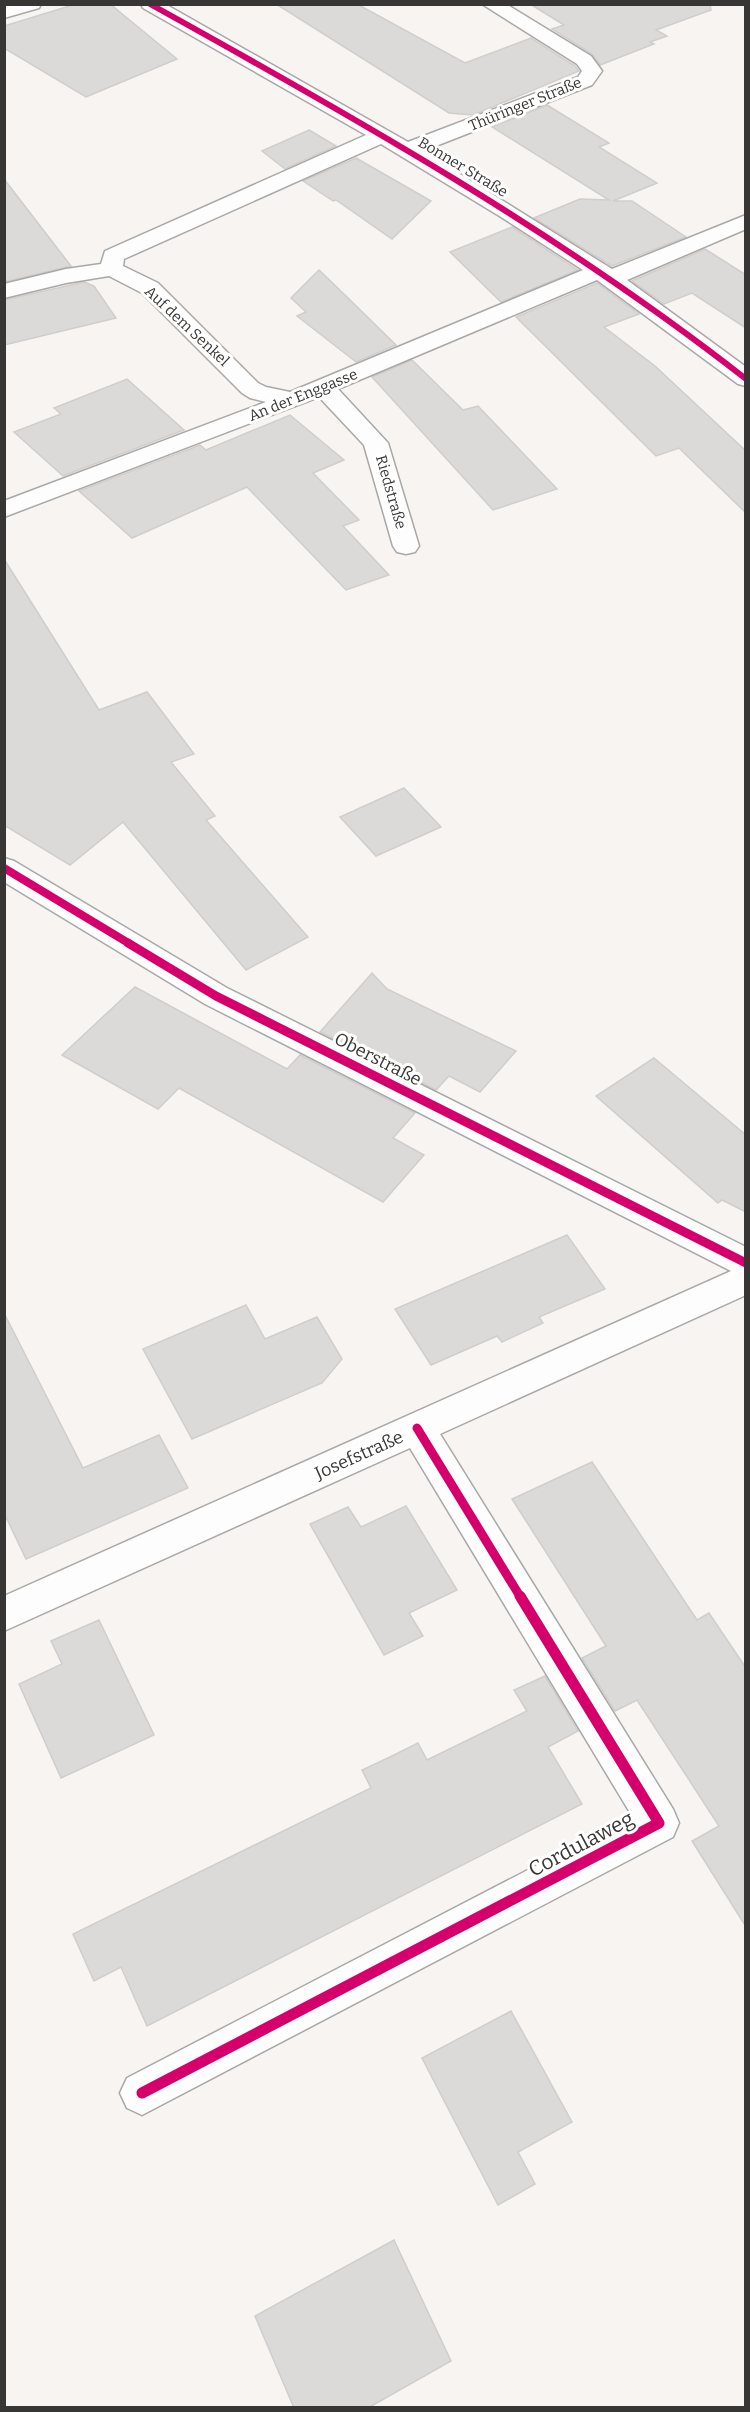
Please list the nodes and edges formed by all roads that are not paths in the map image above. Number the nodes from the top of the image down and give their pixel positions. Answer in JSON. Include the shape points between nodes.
{"nodes":[{"id":1,"x":32,"y":4,"type":"edge"},
{"id":2,"x":150,"y":4,"type":"edge"},
{"id":3,"x":491,"y":4,"type":"edge"},
{"id":4,"x":4,"y":12,"type":"edge"},
{"id":5,"x":381,"y":136,"type":"junction"},
{"id":6,"x":407,"y":150,"type":"junction"},
{"id":7,"x":746,"y":221,"type":"edge"},
{"id":8,"x":112,"y":269,"type":"junction"},
{"id":9,"x":605,"y":274,"type":"junction"},
{"id":10,"x":4,"y":291,"type":"edge"},
{"id":11,"x":746,"y":379,"type":"edge"},
{"id":12,"x":323,"y":387,"type":"junction"},
{"id":13,"x":292,"y":400,"type":"junction"},
{"id":14,"x":4,"y":510,"type":"edge"},
{"id":15,"x":406,"y":546,"type":"dead end"},
{"id":16,"x":4,"y":868,"type":"edge"},
{"id":17,"x":746,"y":1263,"type":"edge"},
{"id":18,"x":746,"y":1280,"type":"edge"},
{"id":19,"x":417,"y":1428,"type":"junction"},
{"id":20,"x":4,"y":1614,"type":"edge"},
{"id":21,"x":142,"y":2093,"type":"dead end"}],
"edges":[{"from":1,"to":4,"type":"street"},
{"from":2,"to":5,"type":"street","name":"Bonner Straße"},
{"from":3,"to":6,"type":"street","name":"Thüringer Straße","via":[[584,60],[592,71],[585,81]]},
{"from":5,"to":6,"type":"street","name":"Bonner Straße"},
{"from":5,"to":8,"type":"street","via":[[113,256]]},
{"from":6,"to":9,"type":"street","name":"Bonner Straße"},
{"from":7,"to":9,"type":"street","name":"An der Enggasse"},
{"from":8,"to":10,"type":"street"},
{"from":8,"to":13,"type":"street","name":"Auf dem Senkel","via":[[150,288],[250,388]]},
{"from":9,"to":11,"type":"street","name":"Bonner Straße"},
{"from":9,"to":12,"type":"street","name":"An der Enggasse"},
{"from":12,"to":13,"type":"street","name":"An der Enggasse"},
{"from":12,"to":15,"type":"street","name":"Riedstraße","via":[[376,443]]},
{"from":13,"to":14,"type":"street","name":"An der Enggasse"},
{"from":16,"to":17,"type":"street","name":"Oberstraße","via":[[216,996]]},
{"from":18,"to":19,"type":"street","name":"Josefstraße"},
{"from":19,"to":20,"type":"street","name":"Josefstraße"},
{"from":19,"to":21,"type":"street","name":"Cordulaweg","via":[[659,1823]]}]}
